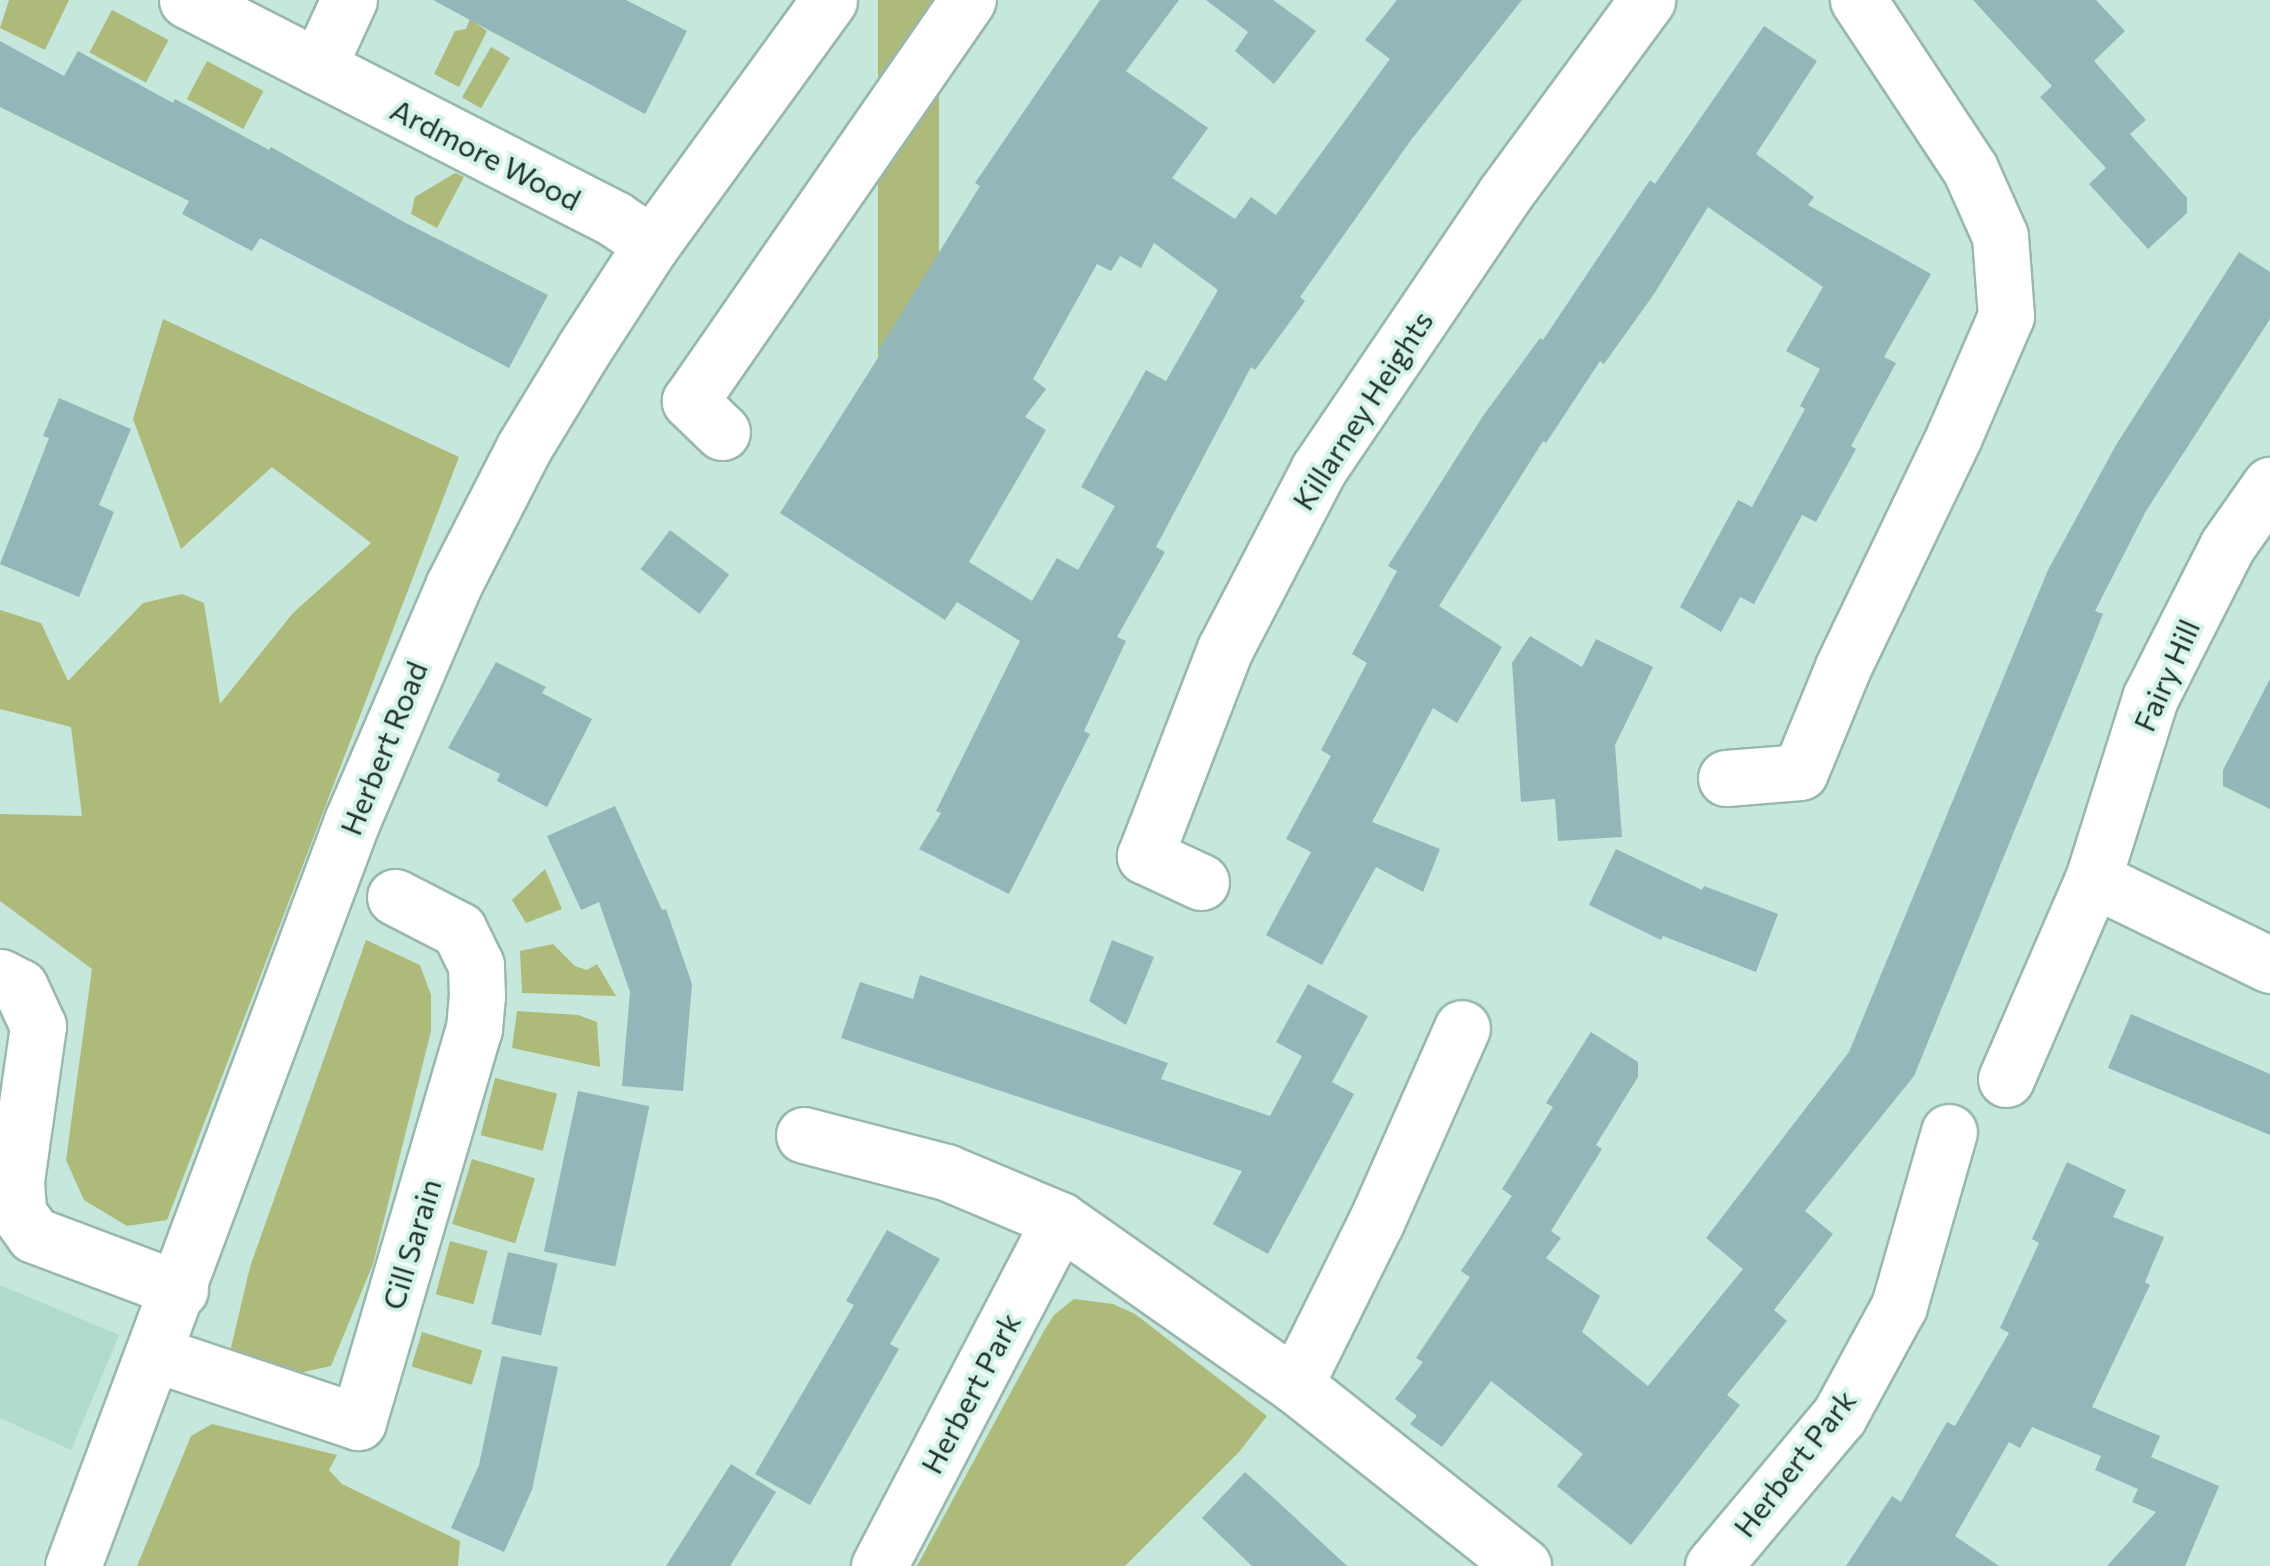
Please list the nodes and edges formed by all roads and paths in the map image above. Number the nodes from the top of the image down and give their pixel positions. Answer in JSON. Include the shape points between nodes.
{"nodes":[{"id":1,"x":187,"y":0,"type":"edge"},
{"id":2,"x":348,"y":0,"type":"edge"},
{"id":3,"x":830,"y":0,"type":"edge"},
{"id":4,"x":968,"y":0,"type":"edge"},
{"id":5,"x":1647,"y":0,"type":"edge"},
{"id":6,"x":1858,"y":0,"type":"edge"},
{"id":7,"x":318,"y":67,"type":"junction"},
{"id":8,"x":652,"y":244,"type":"junction"},
{"id":9,"x":722,"y":432,"type":"dead end"},
{"id":10,"x":2270,"y":484,"type":"edge"},
{"id":11,"x":1726,"y":778,"type":"dead end"},
{"id":12,"x":2094,"y":879,"type":"junction"},
{"id":13,"x":1201,"y":882,"type":"dead end"},
{"id":14,"x":395,"y":896,"type":"dead end"},
{"id":15,"x":2270,"y":965,"type":"edge"},
{"id":16,"x":0,"y":977,"type":"edge"},
{"id":17,"x":1462,"y":1028,"type":"dead end"},
{"id":18,"x":2006,"y":1079,"type":"dead end"},
{"id":19,"x":1949,"y":1132,"type":"dead end"},
{"id":20,"x":804,"y":1135,"type":"dead end"},
{"id":21,"x":9,"y":1215,"type":"edge"},
{"id":22,"x":1060,"y":1220,"type":"junction"},
{"id":23,"x":180,"y":1290,"type":"junction"},
{"id":24,"x":155,"y":1354,"type":"junction"},
{"id":25,"x":1294,"y":1385,"type":"junction"},
{"id":26,"x":74,"y":1566,"type":"edge"},
{"id":27,"x":879,"y":1566,"type":"edge"},
{"id":28,"x":1522,"y":1566,"type":"edge"},
{"id":29,"x":1713,"y":1566,"type":"edge"}],
"edges":[{"from":1,"to":7,"type":"street","name":"Ardmore Wood"},
{"from":2,"to":7,"type":"street"},
{"from":3,"to":8,"type":"street","name":"Herbert Road"},
{"from":4,"to":9,"type":"street","via":[[690,401]]},
{"from":5,"to":13,"type":"street","name":"Killarney Heights","via":[[1504,195],[1318,470],[1226,649],[1145,856]]},
{"from":6,"to":11,"type":"street","via":[[1970,169],[2000,236],[2006,316],[1800,772]]},
{"from":7,"to":8,"type":"street","name":"Ardmore Wood"},
{"from":8,"to":23,"type":"street","name":"Herbert Road","via":[[500,490],[401,700]]},
{"from":10,"to":12,"type":"street","name":"Fairy Hill","via":[[2227,546],[2150,698]]},
{"from":12,"to":15,"type":"street"},
{"from":12,"to":18,"type":"street","name":"Fairy Hill"},
{"from":14,"to":24,"type":"street","name":"Cill Sarain","via":[[459,930],[476,966],[477,996],[474,1030],[358,1422]]},
{"from":16,"to":21,"type":"street","via":[[20,987],[38,1026]]},
{"from":17,"to":25,"type":"street","via":[[1382,1210]]},
{"from":19,"to":29,"type":"street","name":"Herbert Park","via":[[1906,1269],[1903,1299],[1838,1416]]},
{"from":20,"to":22,"type":"street","via":[[946,1172]]},
{"from":21,"to":23,"type":"street","via":[[34,1235]]},
{"from":22,"to":25,"type":"street"},
{"from":22,"to":27,"type":"street","name":"Herbert Park"},
{"from":23,"to":24,"type":"street","name":"Herbert Road"},
{"from":24,"to":26,"type":"street","name":"Herbert Road"},
{"from":25,"to":28,"type":"street"}]}
